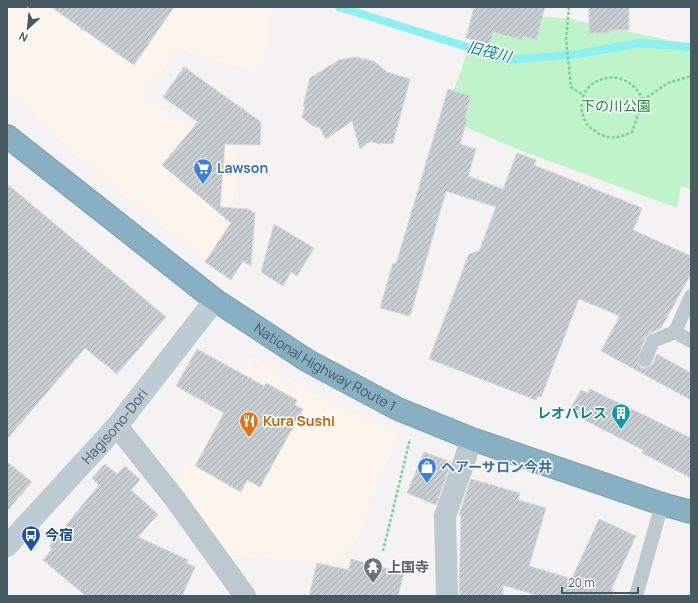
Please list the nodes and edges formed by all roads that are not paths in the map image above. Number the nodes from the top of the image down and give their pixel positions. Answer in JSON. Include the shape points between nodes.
{"nodes":[{"id":1,"x":7,"y":136,"type":"edge"},
{"id":2,"x":691,"y":296,"type":"edge"},
{"id":3,"x":215,"y":300,"type":"junction"},
{"id":4,"x":674,"y":332,"type":"junction"},
{"id":5,"x":691,"y":341,"type":"edge"},
{"id":6,"x":645,"y":360,"type":"dead end"},
{"id":7,"x":117,"y":426,"type":"junction"},
{"id":8,"x":472,"y":439,"type":"junction"},
{"id":9,"x":662,"y":504,"type":"junction"},
{"id":10,"x":691,"y":512,"type":"edge"},
{"id":11,"x":7,"y":546,"type":"edge"},
{"id":12,"x":245,"y":596,"type":"edge"},
{"id":13,"x":447,"y":596,"type":"edge"},
{"id":14,"x":636,"y":596,"type":"edge"}],
"edges":[{"from":1,"to":3,"type":"highway","name":"National Highway Route 1"},
{"from":2,"to":4,"type":"lane"},
{"from":3,"to":7,"type":"street","name":"Hagisono-Dori"},
{"from":3,"to":8,"type":"highway","name":"National Highway Route 1","via":[[308,361],[398,409]]},
{"from":4,"to":5,"type":"lane"},
{"from":4,"to":6,"type":"lane","via":[[653,341]]},
{"from":7,"to":11,"type":"street","name":"Hagisono-Dori"},
{"from":7,"to":12,"type":"street"},
{"from":8,"to":9,"type":"highway","name":"National Highway Route 1"},
{"from":8,"to":13,"type":"street","via":[[445,516]]},
{"from":9,"to":10,"type":"highway","name":"National Highway Route 1"},
{"from":9,"to":14,"type":"lane"}]}
